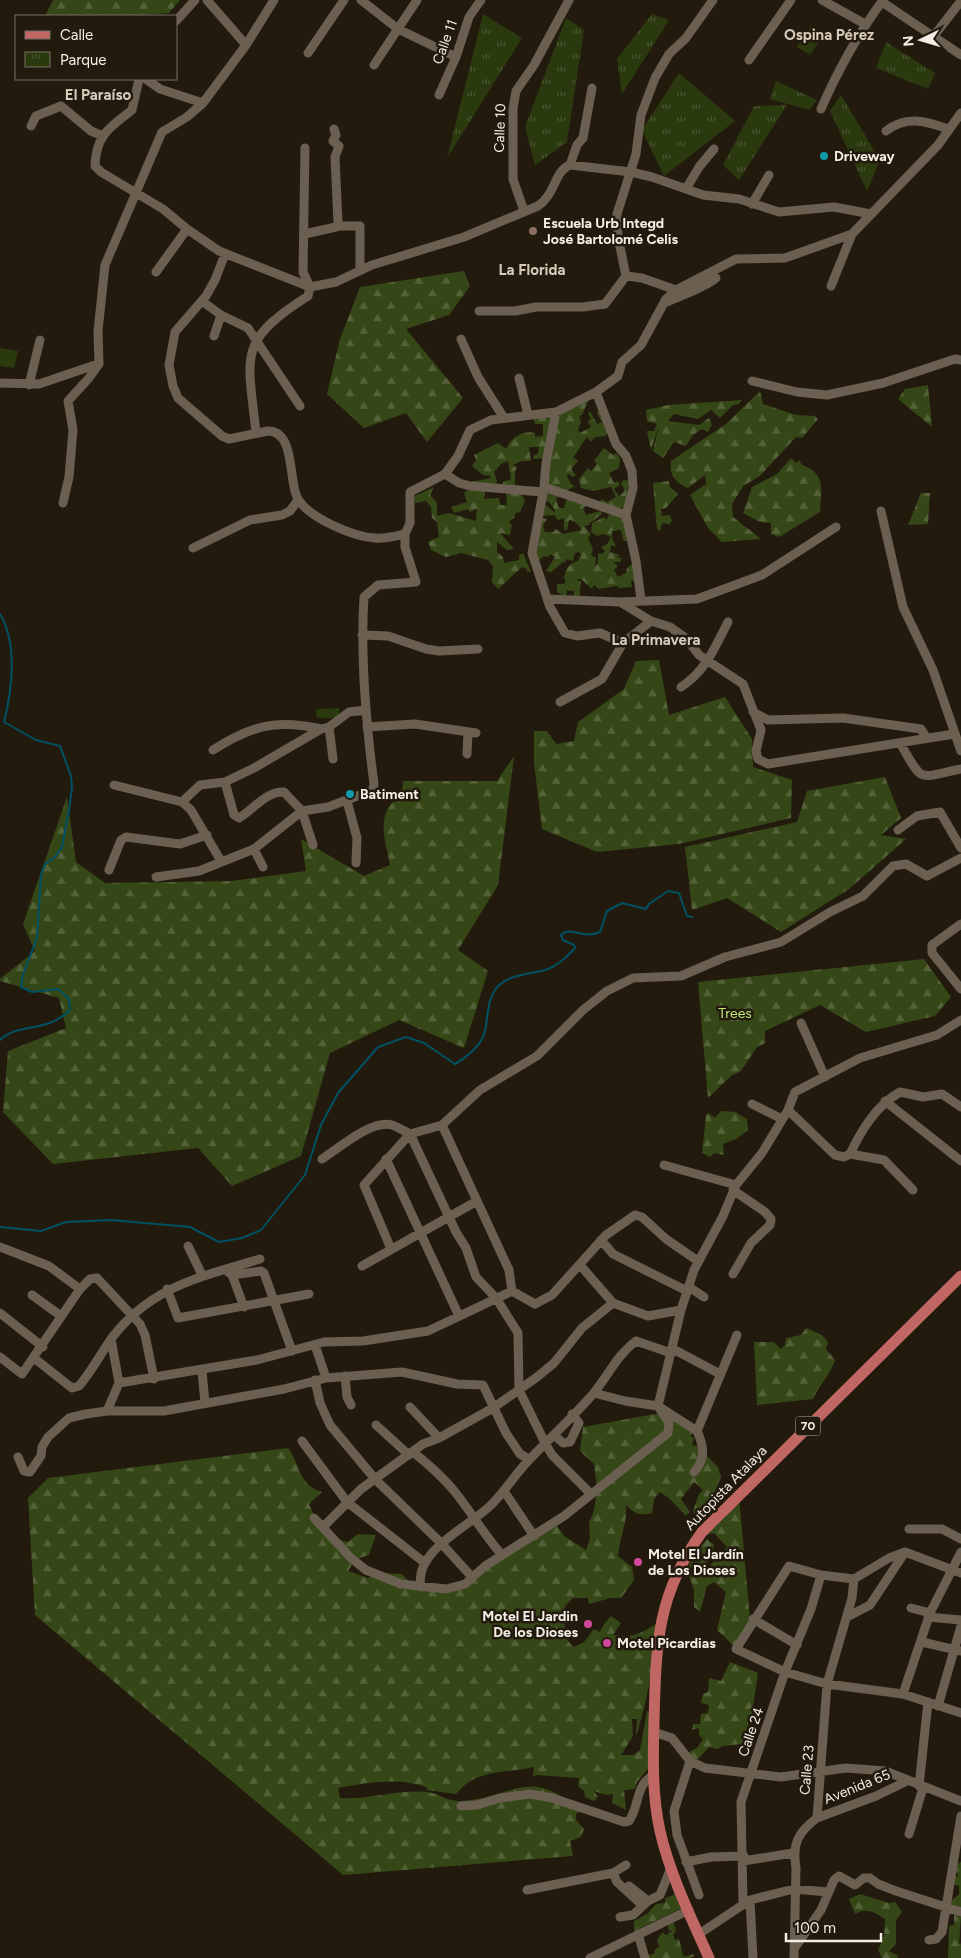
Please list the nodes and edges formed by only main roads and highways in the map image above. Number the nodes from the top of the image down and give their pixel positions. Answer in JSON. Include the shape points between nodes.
{"nodes":[{"id":1,"x":961,"y":1276,"type":"edge"},
{"id":2,"x":709,"y":1958,"type":"edge"}],
"edges":[{"from":1,"to":2,"type":"main road","name":"Autopista Atalaya","number":"70","via":[[720,1513],[687,1552],[670,1588],[656,1643],[653,1775],[660,1831],[671,1868]]}]}
